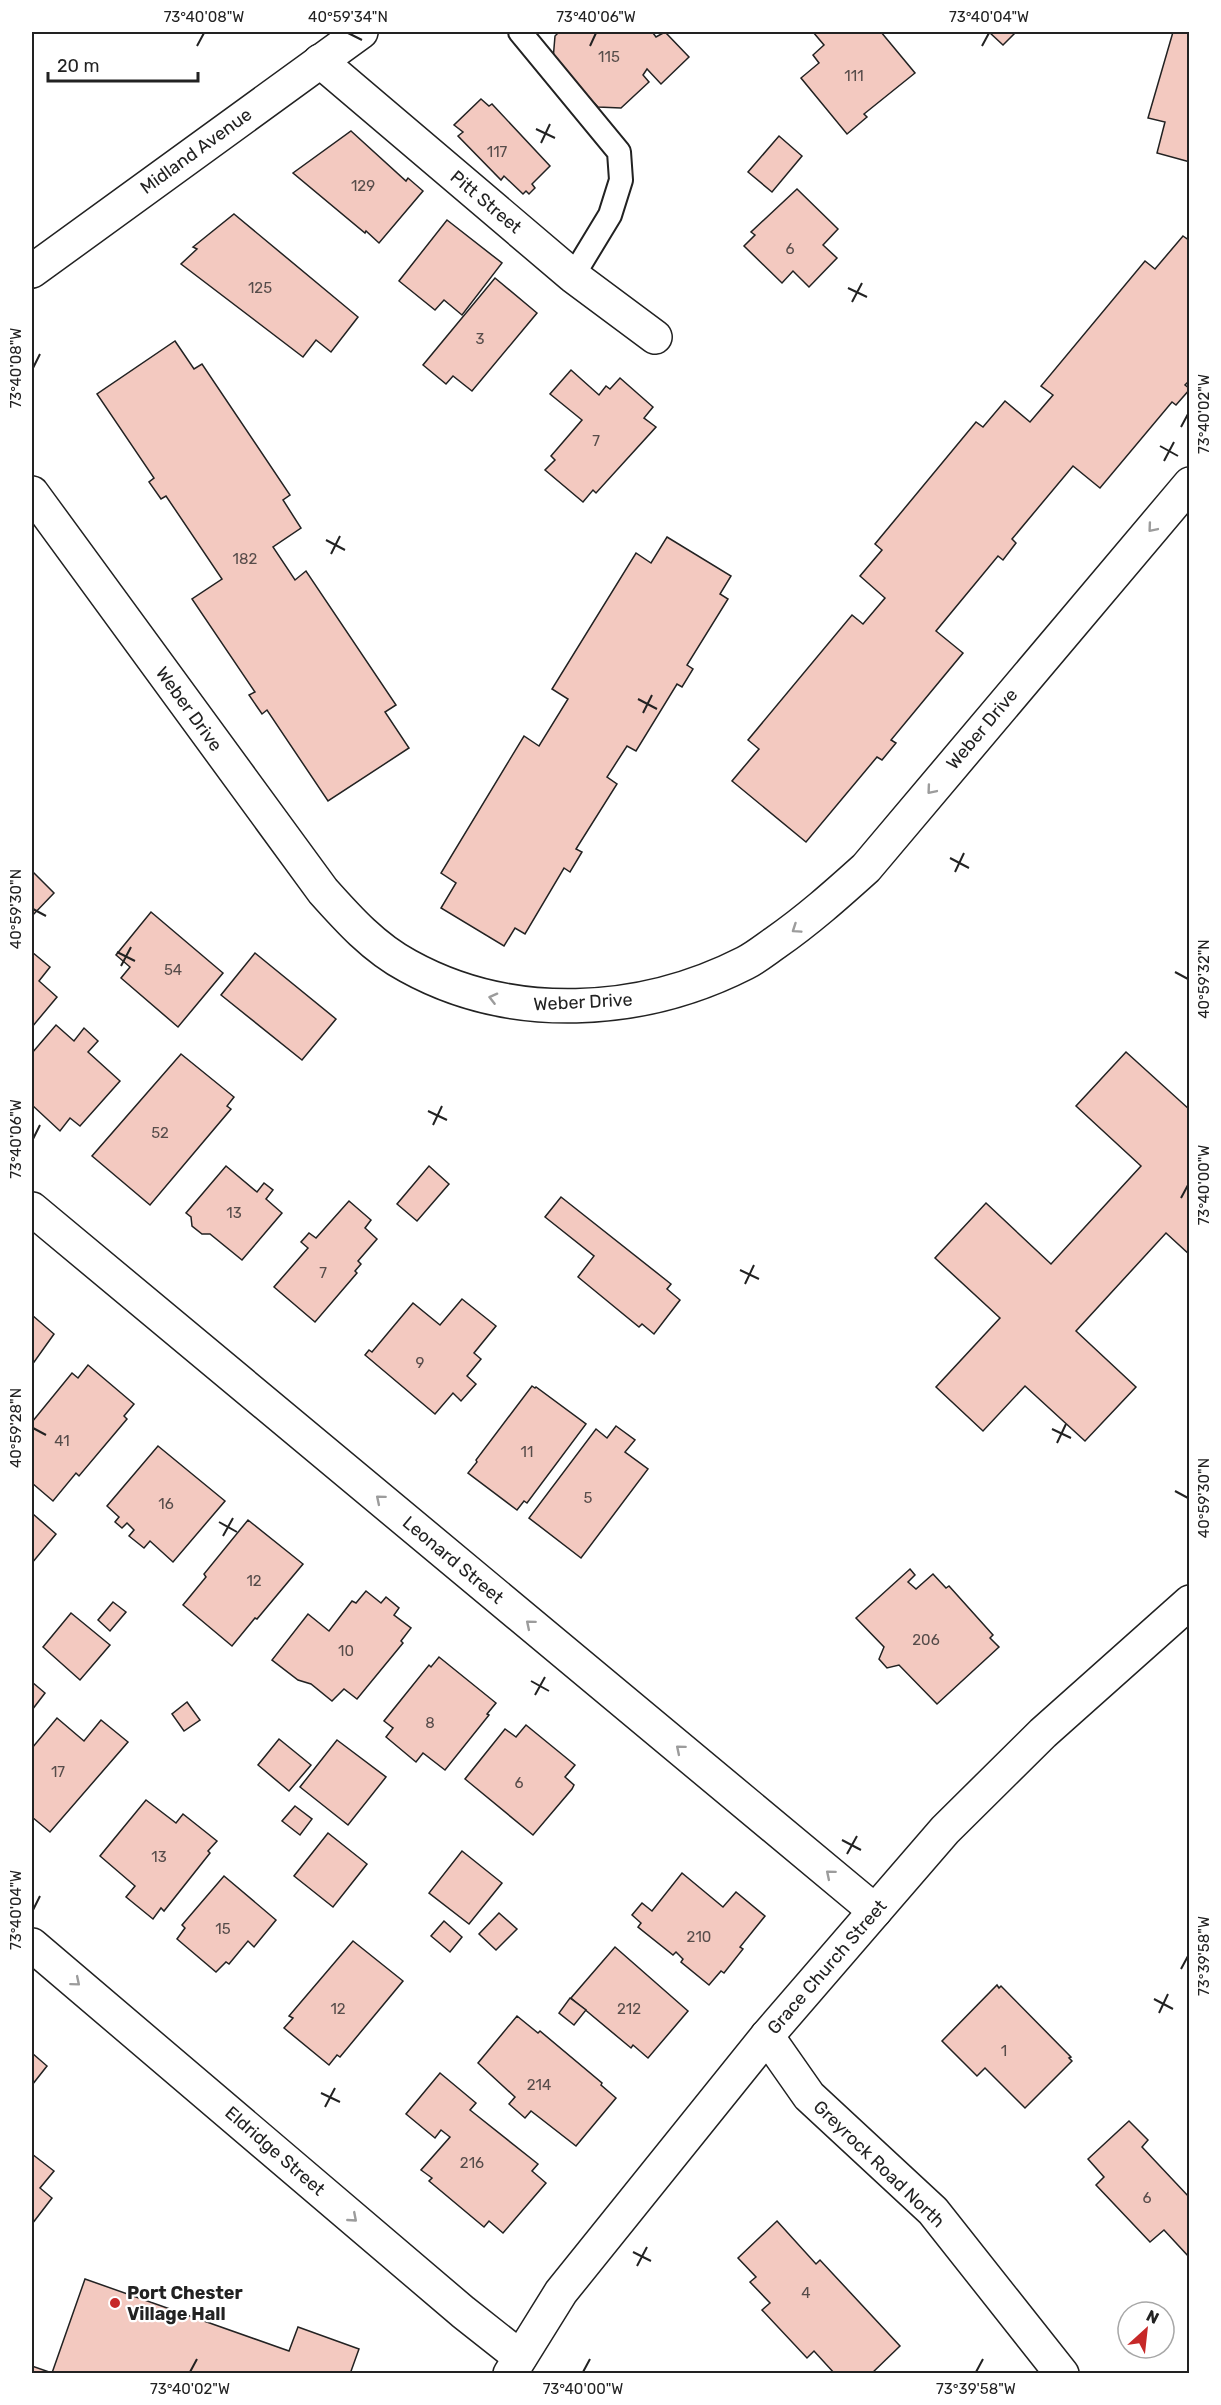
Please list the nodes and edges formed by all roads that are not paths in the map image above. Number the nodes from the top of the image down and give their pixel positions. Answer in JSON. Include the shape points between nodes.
{"nodes":[{"id":1,"x":361,"y":32,"type":"edge"},
{"id":2,"x":520,"y":32,"type":"edge"},
{"id":3,"x":320,"y":61,"type":"junction"},
{"id":4,"x":32,"y":271,"type":"edge"},
{"id":5,"x":573,"y":276,"type":"junction"},
{"id":6,"x":655,"y":338,"type":"dead end"},
{"id":7,"x":1190,"y":483,"type":"edge"},
{"id":8,"x":32,"y":493,"type":"edge"},
{"id":9,"x":32,"y":1209,"type":"edge"},
{"id":10,"x":1190,"y":1602,"type":"edge"},
{"id":11,"x":875,"y":1911,"type":"junction"},
{"id":12,"x":32,"y":1945,"type":"edge"},
{"id":13,"x":767,"y":2036,"type":"junction"},
{"id":14,"x":515,"y":2365,"type":"edge"},
{"id":15,"x":1062,"y":2373,"type":"edge"}],
"edges":[{"from":1,"to":3,"type":"street","name":"Midland Avenue"},
{"from":2,"to":5,"type":"lane","via":[[619,152],[621,180],[610,215]]},
{"from":3,"to":4,"type":"street","name":"Midland Avenue"},
{"from":3,"to":5,"type":"street","name":"Pitt Street"},
{"from":5,"to":6,"type":"street","name":"Pitt Street"},
{"from":7,"to":8,"type":"street","name":"Weber Drive","one_way":true,"via":[[866,868],[810,919],[746,962],[691,986],[633,1001],[575,1006],[524,1005],[461,990],[407,966],[362,934],[323,891]]},
{"from":11,"to":9,"type":"street","name":"Leonard Street","one_way":true},
{"from":10,"to":11,"type":"street","name":"Grace Church Street","via":[[1002,1773],[945,1830]]},
{"from":11,"to":13,"type":"street","name":"Grace Church Street"},
{"from":12,"to":14,"type":"street","name":"Eldridge Street","one_way":true,"via":[[463,2312]]},
{"from":13,"to":14,"type":"street","name":"Grace Church Street","via":[[561,2292]]},
{"from":13,"to":15,"type":"street","name":"Greyrock Road North","via":[[809,2096],[933,2211]]}]}
